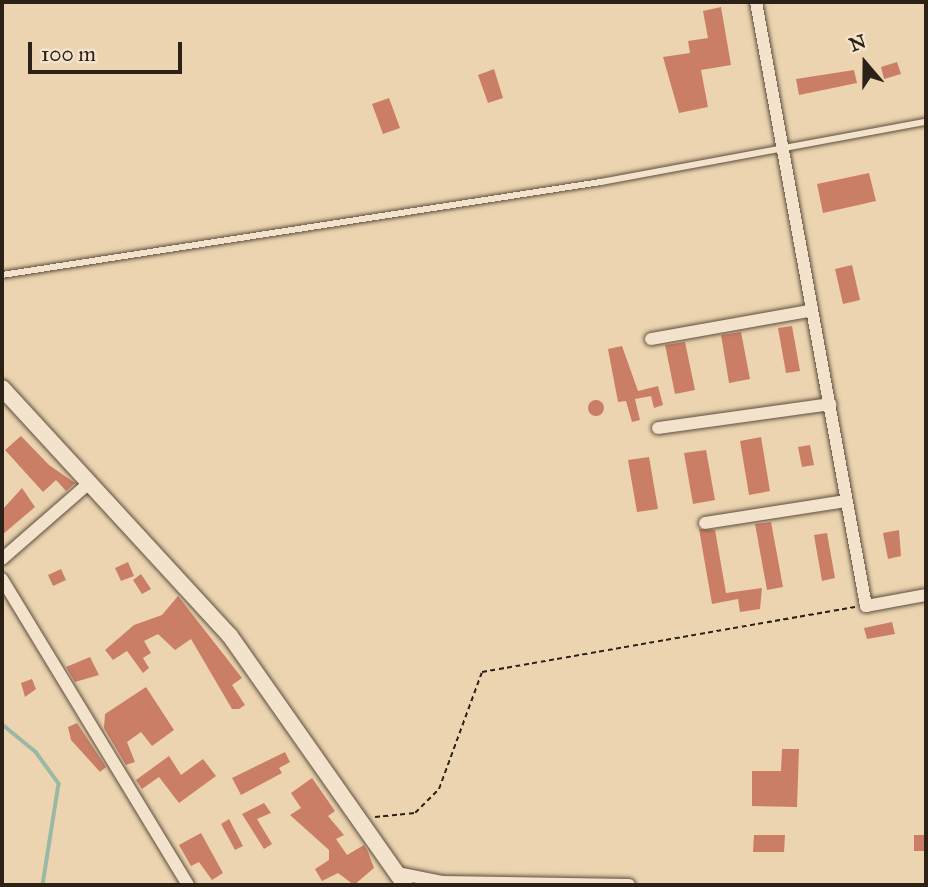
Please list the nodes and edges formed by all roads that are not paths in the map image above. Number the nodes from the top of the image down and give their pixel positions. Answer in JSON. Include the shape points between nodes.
{"nodes":[{"id":1,"x":756,"y":2,"type":"edge"},
{"id":2,"x":926,"y":122,"type":"edge"},
{"id":3,"x":786,"y":147,"type":"junction"},
{"id":4,"x":2,"y":275,"type":"edge"},
{"id":5,"x":808,"y":311,"type":"junction"},
{"id":6,"x":652,"y":339,"type":"dead end"},
{"id":7,"x":2,"y":388,"type":"edge"},
{"id":8,"x":830,"y":404,"type":"junction"},
{"id":9,"x":658,"y":428,"type":"dead end"},
{"id":10,"x":89,"y":483,"type":"junction"},
{"id":11,"x":846,"y":501,"type":"junction"},
{"id":12,"x":705,"y":523,"type":"dead end"},
{"id":13,"x":2,"y":559,"type":"edge"},
{"id":14,"x":2,"y":579,"type":"edge"},
{"id":15,"x":926,"y":596,"type":"edge"},
{"id":16,"x":401,"y":879,"type":"edge"},
{"id":17,"x":188,"y":885,"type":"edge"},
{"id":18,"x":629,"y":885,"type":"edge"}],
"edges":[{"from":1,"to":3,"type":"street"},
{"from":2,"to":3,"type":"lane"},
{"from":3,"to":4,"type":"lane"},
{"from":3,"to":5,"type":"street"},
{"from":5,"to":6,"type":"street"},
{"from":5,"to":8,"type":"street"},
{"from":7,"to":10,"type":"main road"},
{"from":8,"to":9,"type":"street"},
{"from":8,"to":11,"type":"street"},
{"from":10,"to":13,"type":"street"},
{"from":10,"to":16,"type":"main road","via":[[230,636]]},
{"from":11,"to":12,"type":"street"},
{"from":11,"to":15,"type":"street","via":[[866,606]]},
{"from":14,"to":17,"type":"street"},
{"from":16,"to":18,"type":"street"}]}
